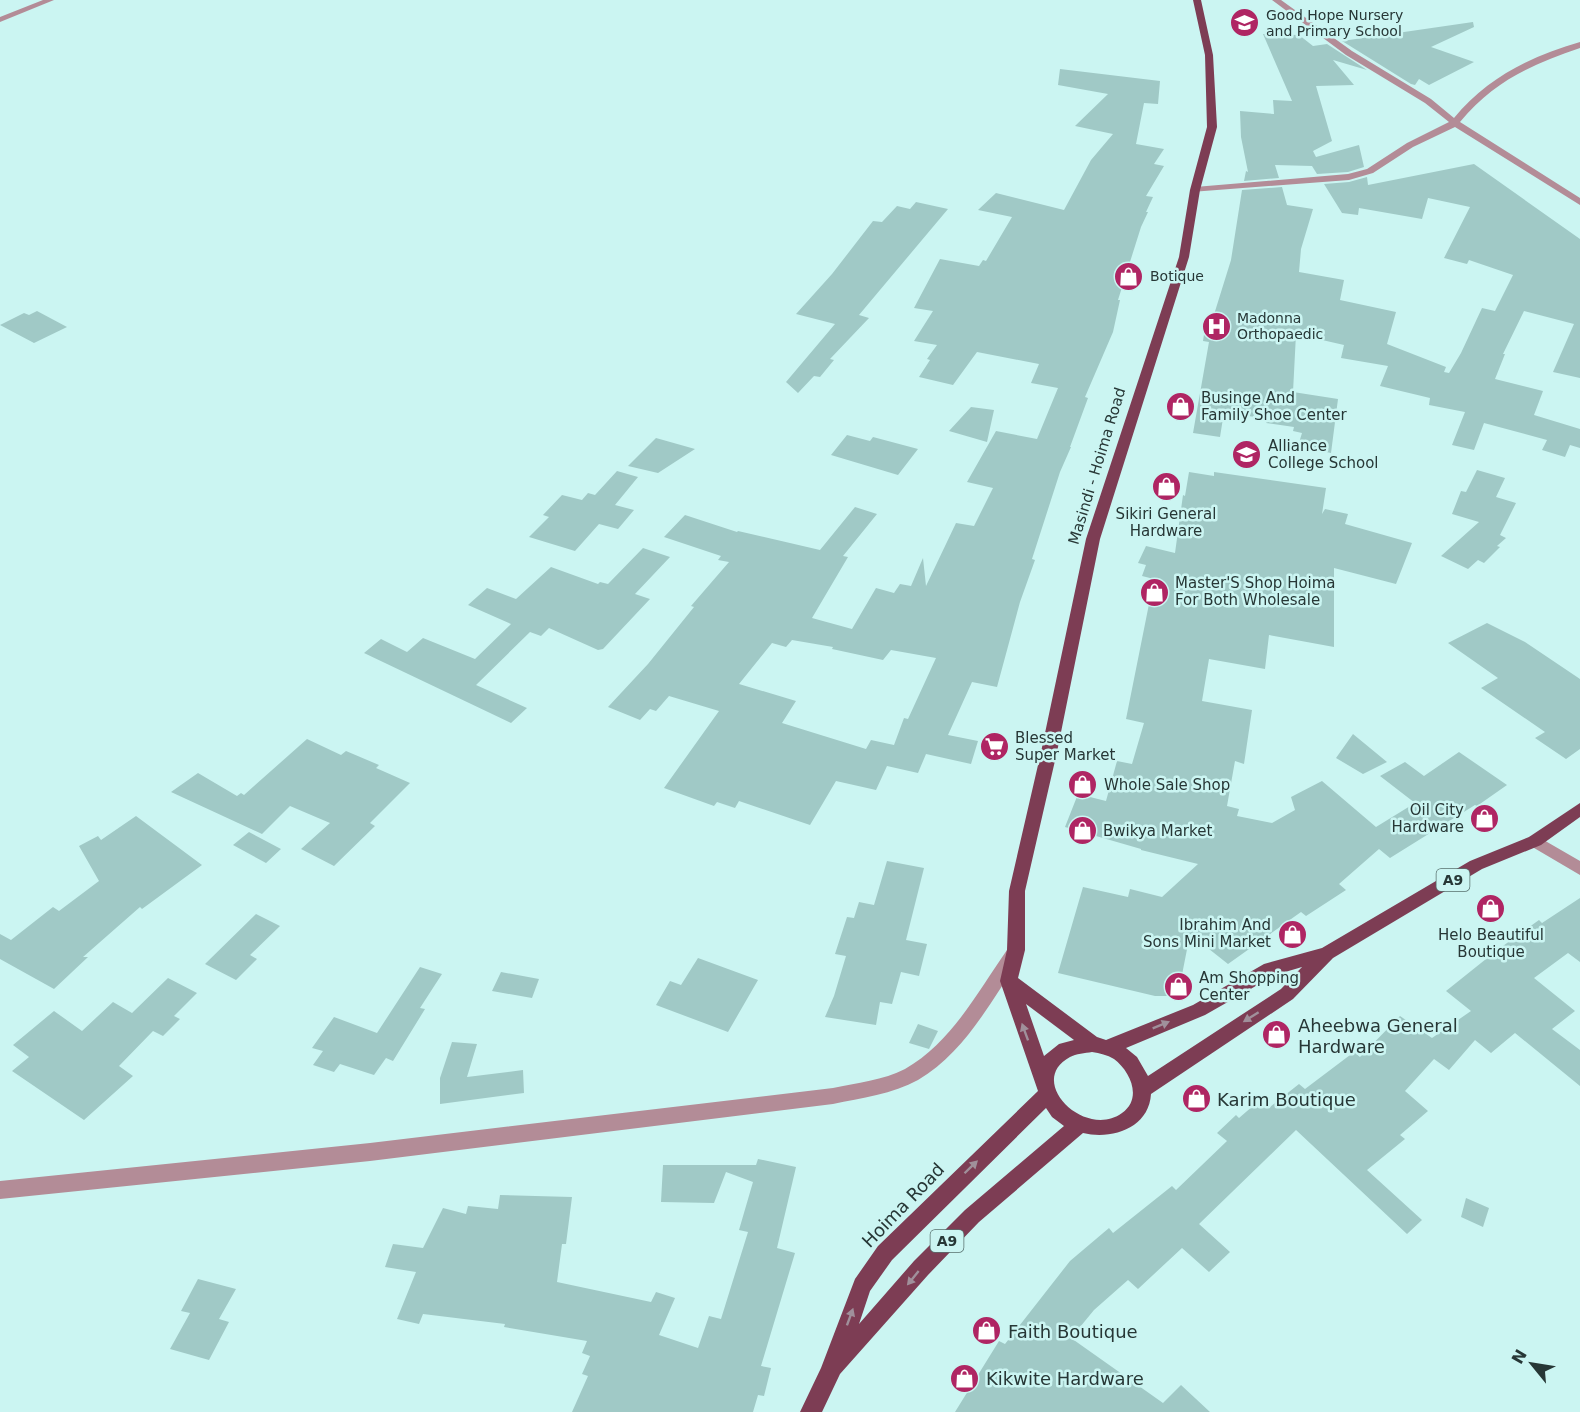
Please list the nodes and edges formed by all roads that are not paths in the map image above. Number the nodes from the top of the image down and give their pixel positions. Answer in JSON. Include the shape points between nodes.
{"nodes":[{"id":1,"x":50,"y":0,"type":"edge"},
{"id":2,"x":1197,"y":0,"type":"edge"},
{"id":3,"x":1276,"y":0,"type":"edge"},
{"id":4,"x":0,"y":20,"type":"edge"},
{"id":5,"x":1580,"y":45,"type":"edge"},
{"id":6,"x":1455,"y":123,"type":"junction"},
{"id":7,"x":1195,"y":190,"type":"junction"},
{"id":8,"x":1580,"y":202,"type":"edge"},
{"id":9,"x":1580,"y":810,"type":"edge"},
{"id":10,"x":1535,"y":841,"type":"junction"},
{"id":11,"x":1580,"y":869,"type":"edge"},
{"id":12,"x":1016,"y":950,"type":"junction"},
{"id":13,"x":1327,"y":953,"type":"junction"},
{"id":14,"x":1009,"y":981,"type":"junction"},
{"id":15,"x":1099,"y":1046,"type":"junction"},
{"id":16,"x":1045,"y":1088,"type":"junction"},
{"id":17,"x":1144,"y":1089,"type":"junction"},
{"id":18,"x":1079,"y":1125,"type":"junction"},
{"id":19,"x":0,"y":1190,"type":"edge"},
{"id":20,"x":830,"y":1372,"type":"junction"},
{"id":21,"x":811,"y":1412,"type":"edge"}],
"edges":[{"from":1,"to":4,"type":"street"},
{"from":2,"to":7,"type":"main road","name":"Masindi - Hoima Road","via":[[1209,55],[1212,127]]},
{"from":3,"to":6,"type":"street"},
{"from":5,"to":6,"type":"street","via":[[1513,71],[1468,107]]},
{"from":6,"to":7,"type":"street","via":[[1370,171],[1349,177]]},
{"from":6,"to":8,"type":"street"},
{"from":7,"to":12,"type":"main road","name":"Masindi - Hoima Road","via":[[1184,257],[1093,539],[1017,891]]},
{"from":9,"to":10,"type":"main road","number":"A9"},
{"from":10,"to":11,"type":"street"},
{"from":10,"to":13,"type":"main road","number":"A9","via":[[1476,865]]},
{"from":12,"to":14,"type":"main road","name":"Masindi - Hoima Road"},
{"from":12,"to":19,"type":"street","via":[[955,1040],[912,1074],[866,1090],[382,1150]]},
{"from":15,"to":13,"type":"main road","number":"A9","one_way":true,"via":[[1199,1010],[1270,969]]},
{"from":13,"to":17,"type":"main road","number":"A9","one_way":true,"via":[[1287,994]]},
{"from":14,"to":15,"type":"main road"},
{"from":16,"to":14,"type":"main road","one_way":true},
{"from":15,"to":16,"type":"main road","number":"A9","via":[[1063,1049],[1046,1068]]},
{"from":15,"to":17,"type":"main road","via":[[1120,1054],[1132,1064]]},
{"from":16,"to":18,"type":"main road","via":[[1053,1107]]},
{"from":20,"to":16,"type":"main road","name":"Hoima Road","one_way":true,"via":[[862,1286],[885,1253]]},
{"from":17,"to":18,"type":"main road","via":[[1142,1102],[1125,1122],[1111,1127]]},
{"from":18,"to":20,"type":"main road","name":"Hoima Road","number":"A9","one_way":true,"via":[[972,1215]]},
{"from":20,"to":21,"type":"main road","name":"Hoima Road","number":"A9"}]}
